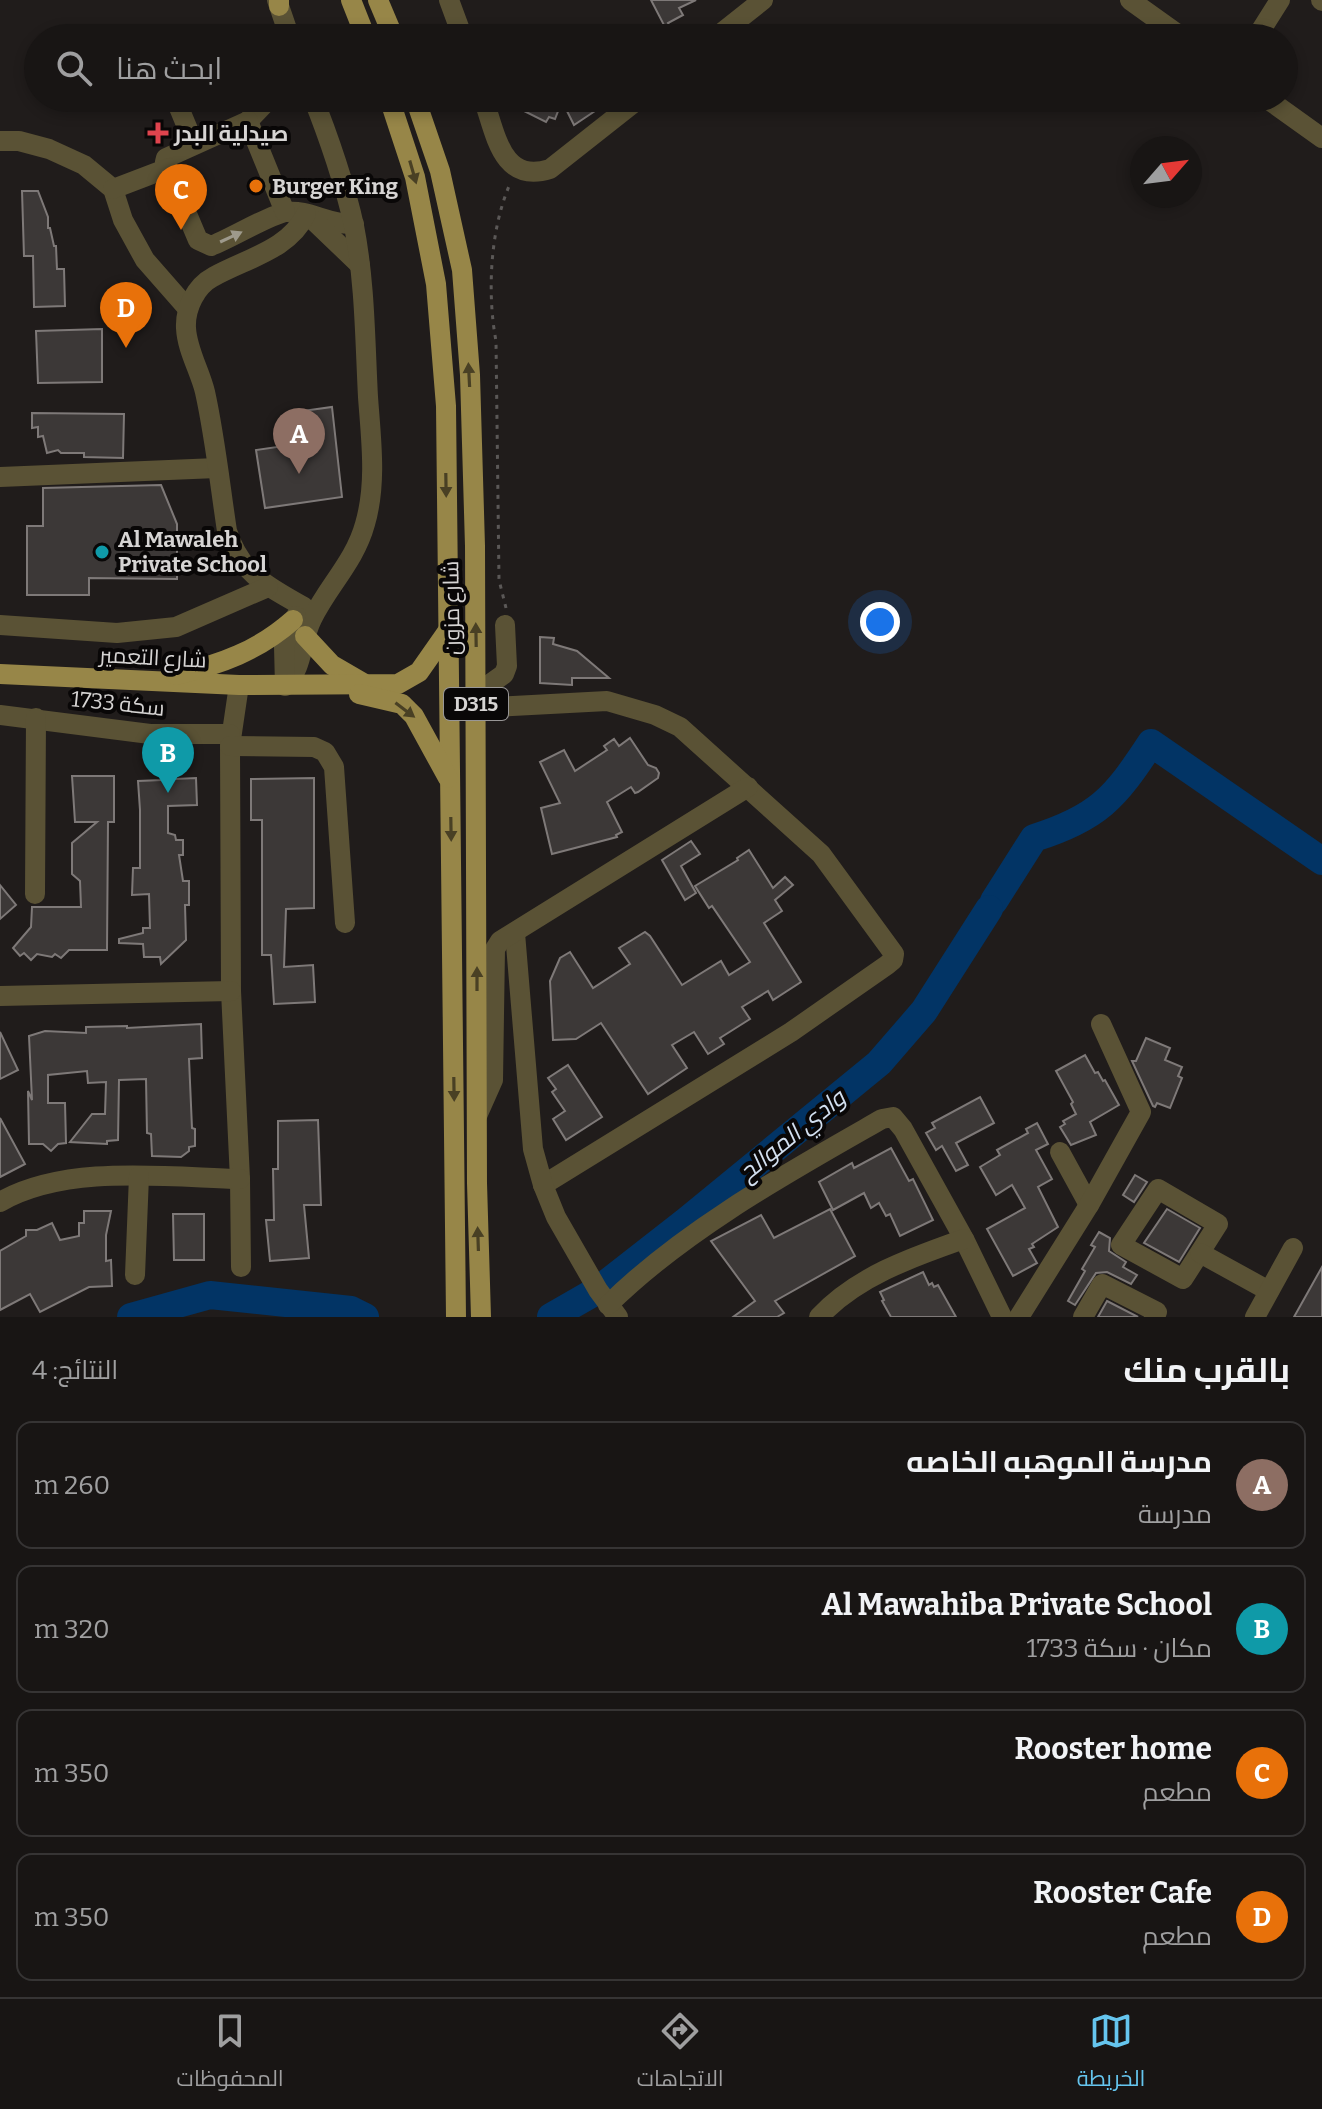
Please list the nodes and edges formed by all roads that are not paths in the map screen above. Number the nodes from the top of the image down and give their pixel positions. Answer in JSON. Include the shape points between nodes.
{"nodes":[{"id":1,"x":351,"y":0,"type":"edge"},
{"id":2,"x":378,"y":0,"type":"edge"},
{"id":3,"x":449,"y":0,"type":"edge"},
{"id":4,"x":763,"y":0,"type":"edge"},
{"id":5,"x":1130,"y":0,"type":"edge"},
{"id":6,"x":1280,"y":0,"type":"edge"},
{"id":7,"x":279,"y":2,"type":"edge"},
{"id":8,"x":286,"y":24,"type":"edge"},
{"id":9,"x":360,"y":24,"type":"edge"},
{"id":10,"x":388,"y":24,"type":"edge"},
{"id":11,"x":458,"y":24,"type":"edge"},
{"id":12,"x":733,"y":24,"type":"edge"},
{"id":13,"x":1163,"y":24,"type":"edge"},
{"id":14,"x":1265,"y":24,"type":"edge"},
{"id":15,"x":181,"y":112,"type":"edge"},
{"id":16,"x":257,"y":112,"type":"edge"},
{"id":17,"x":319,"y":112,"type":"edge"},
{"id":18,"x":394,"y":112,"type":"edge"},
{"id":19,"x":420,"y":112,"type":"edge"},
{"id":20,"x":488,"y":112,"type":"edge"},
{"id":21,"x":622,"y":112,"type":"edge"},
{"id":22,"x":1286,"y":112,"type":"edge"},
{"id":23,"x":248,"y":121,"type":"junction"},
{"id":24,"x":1322,"y":138,"type":"edge"},
{"id":25,"x":0,"y":141,"type":"edge"},
{"id":26,"x":194,"y":144,"type":"junction"},
{"id":27,"x":168,"y":168,"type":"junction"},
{"id":28,"x":113,"y":189,"type":"junction"},
{"id":29,"x":285,"y":212,"type":"junction"},
{"id":30,"x":306,"y":214,"type":"junction"},
{"id":31,"x":354,"y":224,"type":"junction"},
{"id":32,"x":360,"y":265,"type":"junction"},
{"id":33,"x":188,"y":309,"type":"junction"},
{"id":34,"x":217,"y":468,"type":"junction"},
{"id":35,"x":0,"y":477,"type":"edge"},
{"id":36,"x":268,"y":587,"type":"junction"},
{"id":37,"x":327,"y":591,"type":"junction"},
{"id":38,"x":301,"y":621,"type":"junction"},
{"id":39,"x":0,"y":625,"type":"edge"},
{"id":40,"x":505,"y":625,"type":"road end"},
{"id":41,"x":448,"y":630,"type":"junction"},
{"id":42,"x":0,"y":674,"type":"edge"},
{"id":43,"x":154,"y":680,"type":"junction"},
{"id":44,"x":367,"y":684,"type":"junction"},
{"id":45,"x":239,"y":685,"type":"junction"},
{"id":46,"x":294,"y":686,"type":"junction"},
{"id":47,"x":476,"y":701,"type":"junction"},
{"id":48,"x":0,"y":715,"type":"edge"},
{"id":49,"x":36,"y":718,"type":"junction"},
{"id":50,"x":230,"y":740,"type":"junction"},
{"id":51,"x":450,"y":782,"type":"junction"},
{"id":52,"x":748,"y":787,"type":"junction"},
{"id":53,"x":35,"y":894,"type":"dead end"},
{"id":54,"x":345,"y":923,"type":"dead end"},
{"id":55,"x":515,"y":933,"type":"junction"},
{"id":56,"x":231,"y":991,"type":"junction"},
{"id":57,"x":0,"y":996,"type":"edge"},
{"id":58,"x":1101,"y":1024,"type":"dead end"},
{"id":59,"x":477,"y":1116,"type":"junction"},
{"id":60,"x":1060,"y":1152,"type":"dead end"},
{"id":61,"x":139,"y":1176,"type":"junction"},
{"id":62,"x":240,"y":1179,"type":"junction"},
{"id":63,"x":543,"y":1185,"type":"junction"},
{"id":64,"x":0,"y":1202,"type":"edge"},
{"id":65,"x":1089,"y":1205,"type":"junction"},
{"id":66,"x":964,"y":1239,"type":"junction"},
{"id":67,"x":1293,"y":1248,"type":"dead end"},
{"id":68,"x":1200,"y":1253,"type":"junction"},
{"id":69,"x":241,"y":1267,"type":"dead end"},
{"id":70,"x":135,"y":1275,"type":"dead end"},
{"id":71,"x":1269,"y":1291,"type":"junction"},
{"id":72,"x":613,"y":1311,"type":"edge"},
{"id":73,"x":456,"y":1317,"type":"edge"},
{"id":74,"x":481,"y":1317,"type":"edge"},
{"id":75,"x":819,"y":1317,"type":"edge"},
{"id":76,"x":1002,"y":1317,"type":"edge"},
{"id":77,"x":1019,"y":1317,"type":"edge"},
{"id":78,"x":1083,"y":1317,"type":"edge"},
{"id":79,"x":1154,"y":1317,"type":"edge"},
{"id":80,"x":1255,"y":1317,"type":"edge"}],
"edges":[{"from":1,"to":9,"type":"main road"},
{"from":2,"to":10,"type":"main road"},
{"from":3,"to":11,"type":"street"},
{"from":4,"to":12,"type":"street"},
{"from":5,"to":13,"type":"street"},
{"from":6,"to":14,"type":"street"},
{"from":7,"to":8,"type":"street"},
{"from":15,"to":26,"type":"street"},
{"from":16,"to":23,"type":"street"},
{"from":17,"to":31,"type":"street"},
{"from":18,"to":41,"type":"main road","name":"شارع مزون","number":"D315","one_way":true,"via":[[415,177],[436,284],[446,406]]},
{"from":47,"to":19,"type":"main road","name":"شارع مزون","number":"D315","one_way":true,"via":[[470,375],[462,270],[440,171]]},
{"from":20,"to":21,"type":"street","via":[[502,153],[516,169],[534,174],[550,169]]},
{"from":22,"to":24,"type":"street"},
{"from":23,"to":26,"type":"street"},
{"from":23,"to":29,"type":"street"},
{"from":25,"to":28,"type":"street","via":[[49,149],[84,165]]},
{"from":26,"to":27,"type":"street","via":[[169,155]]},
{"from":27,"to":28,"type":"street"},
{"from":27,"to":29,"type":"street","one_way":true,"via":[[194,234],[204,245]]},
{"from":28,"to":33,"type":"street","via":[[145,260]]},
{"from":29,"to":30,"type":"street"},
{"from":30,"to":31,"type":"street"},
{"from":30,"to":32,"type":"street"},
{"from":30,"to":33,"type":"street","via":[[290,239],[210,279]]},
{"from":31,"to":32,"type":"street"},
{"from":32,"to":37,"type":"street","via":[[373,477],[359,542]]},
{"from":33,"to":34,"type":"street","via":[[186,328],[205,392]]},
{"from":34,"to":35,"type":"street"},
{"from":34,"to":36,"type":"street","via":[[234,551]]},
{"from":36,"to":38,"type":"street"},
{"from":36,"to":39,"type":"street","via":[[176,627],[117,633]]},
{"from":37,"to":38,"type":"street"},
{"from":37,"to":38,"type":"street"},
{"from":38,"to":43,"type":"main road","via":[[237,658]]},
{"from":38,"to":44,"type":"main road","via":[[332,665]]},
{"from":38,"to":46,"type":"street"},
{"from":40,"to":47,"type":"street","via":[[504,674]]},
{"from":41,"to":44,"type":"main road","name":"شارع التعمير","via":[[419,672],[398,684]]},
{"from":41,"to":51,"type":"main road","name":"شارع مزون","number":"D315"},
{"from":42,"to":43,"type":"main road","name":"شارع التعمير"},
{"from":43,"to":45,"type":"main road","name":"شارع التعمير"},
{"from":44,"to":46,"type":"main road","name":"شارع التعمير"},
{"from":45,"to":46,"type":"main road","name":"شارع التعمير"},
{"from":45,"to":50,"type":"street"},
{"from":46,"to":51,"type":"main road","name":"شارع التعمير","one_way":true,"via":[[402,704],[427,736]]},
{"from":47,"to":52,"type":"street","via":[[607,701],[655,715],[680,727]]},
{"from":59,"to":47,"type":"main road","name":"شارع مزون","number":"D315","one_way":true},
{"from":48,"to":49,"type":"street","name":"سكة 1733"},
{"from":49,"to":50,"type":"street","name":"سكة 1733"},
{"from":49,"to":53,"type":"street"},
{"from":50,"to":54,"type":"street","name":"سكة 1733","via":[[325,752],[334,767]]},
{"from":50,"to":56,"type":"street"},
{"from":51,"to":73,"type":"main road","name":"شارع مزون","number":"D315","one_way":true},
{"from":52,"to":55,"type":"street"},
{"from":52,"to":63,"type":"street","via":[[821,854],[894,954],[893,960],[791,1032]]},
{"from":55,"to":59,"type":"street","via":[[495,949],[493,1080]]},
{"from":55,"to":63,"type":"street","via":[[533,1149]]},
{"from":56,"to":57,"type":"street"},
{"from":56,"to":62,"type":"street"},
{"from":58,"to":65,"type":"street","via":[[1141,1112]]},
{"from":74,"to":59,"type":"main road","name":"شارع مزون","number":"D315","one_way":true},
{"from":60,"to":65,"type":"street"},
{"from":61,"to":62,"type":"street"},
{"from":61,"to":64,"type":"street","via":[[69,1179]]},
{"from":61,"to":70,"type":"street"},
{"from":62,"to":69,"type":"street"},
{"from":63,"to":72,"type":"street","via":[[556,1217]]},
{"from":65,"to":77,"type":"street"},
{"from":66,"to":72,"type":"street","via":[[903,1129],[893,1117],[882,1119],[763,1187],[635,1278]]},
{"from":66,"to":75,"type":"street","via":[[894,1264]]},
{"from":66,"to":76,"type":"street"},
{"from":67,"to":71,"type":"street"},
{"from":68,"to":68,"type":"street","via":[[1218,1224],[1158,1189],[1121,1245],[1183,1279]]},
{"from":68,"to":71,"type":"street"},
{"from":71,"to":80,"type":"street"},
{"from":78,"to":79,"type":"street","via":[[1102,1284],[1157,1312]]}]}
